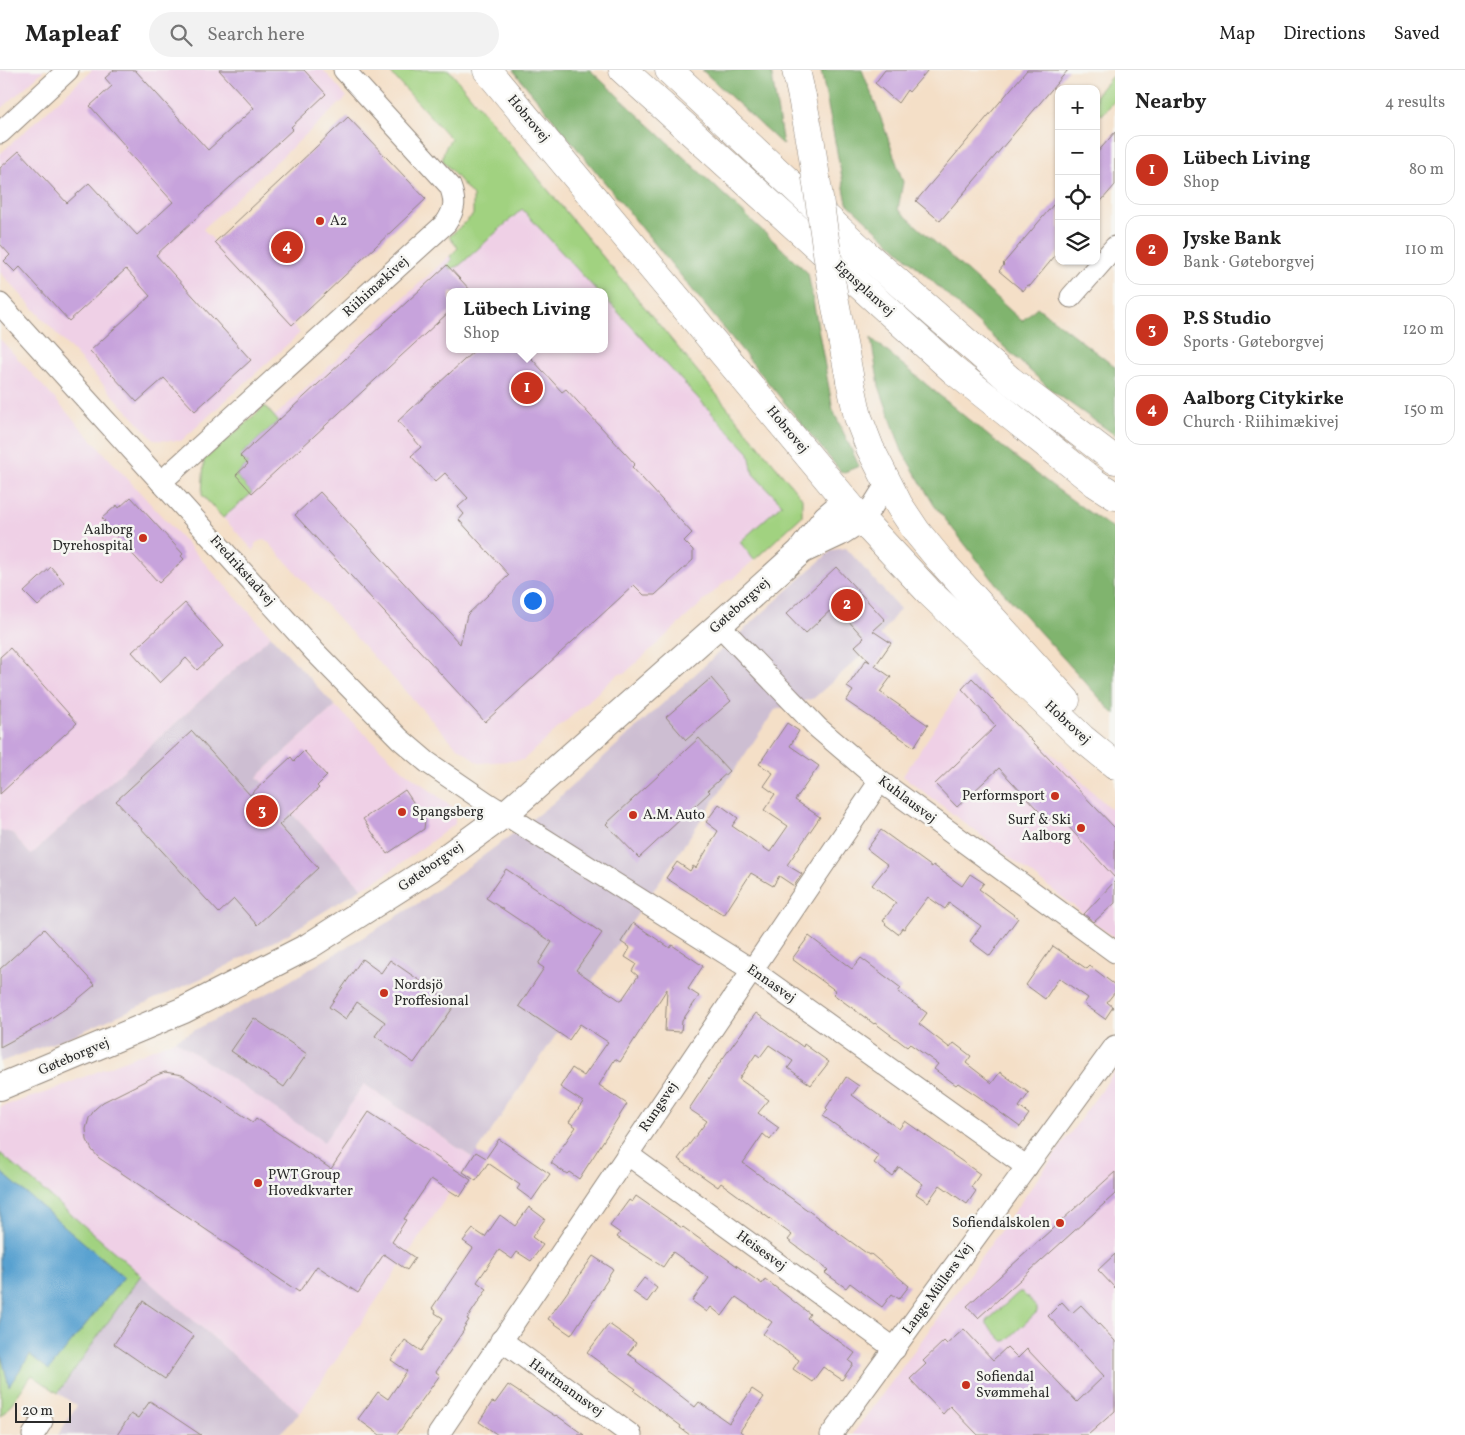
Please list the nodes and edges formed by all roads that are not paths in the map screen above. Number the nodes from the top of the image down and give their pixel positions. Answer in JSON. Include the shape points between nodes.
{"nodes":[{"id":1,"x":68,"y":70,"type":"edge"},
{"id":2,"x":344,"y":70,"type":"edge"},
{"id":3,"x":487,"y":70,"type":"edge"},
{"id":4,"x":623,"y":70,"type":"edge"},
{"id":5,"x":669,"y":70,"type":"edge"},
{"id":6,"x":796,"y":70,"type":"edge"},
{"id":7,"x":0,"y":133,"type":"edge"},
{"id":8,"x":1115,"y":248,"type":"edge"},
{"id":9,"x":1071,"y":297,"type":"dead end"},
{"id":10,"x":0,"y":304,"type":"edge"},
{"id":11,"x":1115,"y":460,"type":"edge"},
{"id":12,"x":161,"y":482,"type":"junction"},
{"id":13,"x":887,"y":483,"type":"junction"},
{"id":14,"x":1115,"y":496,"type":"edge"},
{"id":15,"x":860,"y":509,"type":"junction"},
{"id":16,"x":719,"y":624,"type":"junction"},
{"id":17,"x":1093,"y":730,"type":"junction"},
{"id":18,"x":1115,"y":759,"type":"edge"},
{"id":19,"x":1115,"y":764,"type":"edge"},
{"id":20,"x":880,"y":781,"type":"junction"},
{"id":21,"x":505,"y":814,"type":"junction"},
{"id":22,"x":1115,"y":952,"type":"edge"},
{"id":23,"x":752,"y":970,"type":"junction"},
{"id":24,"x":1115,"y":1046,"type":"edge"},
{"id":25,"x":0,"y":1087,"type":"edge"},
{"id":26,"x":627,"y":1154,"type":"junction"},
{"id":27,"x":1028,"y":1167,"type":"junction"},
{"id":28,"x":501,"y":1340,"type":"junction"},
{"id":29,"x":895,"y":1348,"type":"junction"},
{"id":30,"x":438,"y":1435,"type":"edge"},
{"id":31,"x":631,"y":1435,"type":"edge"},
{"id":32,"x":831,"y":1435,"type":"edge"}],
"edges":[{"from":1,"to":7,"type":"street"},
{"from":2,"to":12,"type":"street","name":"Riihimækivej","via":[[450,186],[454,196],[453,211],[439,230]]},
{"from":3,"to":15,"type":"main road","name":"Hobrovej"},
{"from":4,"to":14,"type":"main road","name":"Egnsplanvej","via":[[953,370]]},
{"from":5,"to":11,"type":"main road","name":"Egnsplanvej","via":[[868,256],[1010,380]]},
{"from":6,"to":13,"type":"main road","name":"Hobrovej","bridge":true,"via":[[811,144],[830,277],[858,417]]},
{"from":8,"to":9,"type":"street"},
{"from":10,"to":12,"type":"street","name":"Fredrikstadvej"},
{"from":12,"to":21,"type":"street","name":"Fredrikstadvej","via":[[315,652],[400,739],[427,762]]},
{"from":13,"to":15,"type":"street"},
{"from":13,"to":17,"type":"main road","name":"Hobrovej","via":[[917,532],[940,560]]},
{"from":15,"to":16,"type":"street","name":"Gøteborgvej","via":[[826,518],[800,552]]},
{"from":15,"to":17,"type":"main road","via":[[930,571]]},
{"from":15,"to":19,"type":"main road","name":"Hobrovej","via":[[930,593],[1082,738]]},
{"from":16,"to":20,"type":"street","name":"Kuhlausvej","via":[[818,728]]},
{"from":16,"to":21,"type":"street","name":"Gøteborgvej"},
{"from":17,"to":18,"type":"main road","name":"Hobrovej"},
{"from":20,"to":22,"type":"street","name":"Kuhlausvej"},
{"from":20,"to":23,"type":"street","name":"Rungsvej"},
{"from":21,"to":23,"type":"street","name":"Ennasvej"},
{"from":21,"to":25,"type":"street","name":"Gøteborgvej","via":[[430,869],[309,946],[184,1010]]},
{"from":23,"to":26,"type":"street","name":"Rungsvej"},
{"from":23,"to":27,"type":"street","name":"Ennasvej"},
{"from":24,"to":27,"type":"street","name":"Lange Müllers Vej"},
{"from":26,"to":28,"type":"street","name":"Rungsvej"},
{"from":26,"to":29,"type":"street","name":"Heisesvej"},
{"from":27,"to":29,"type":"street","name":"Lange Müllers Vej"},
{"from":28,"to":30,"type":"street","name":"Rungsvej"},
{"from":28,"to":31,"type":"street","name":"Hartmannsvej"},
{"from":29,"to":32,"type":"street","name":"Lange Müllers Vej"}]}
